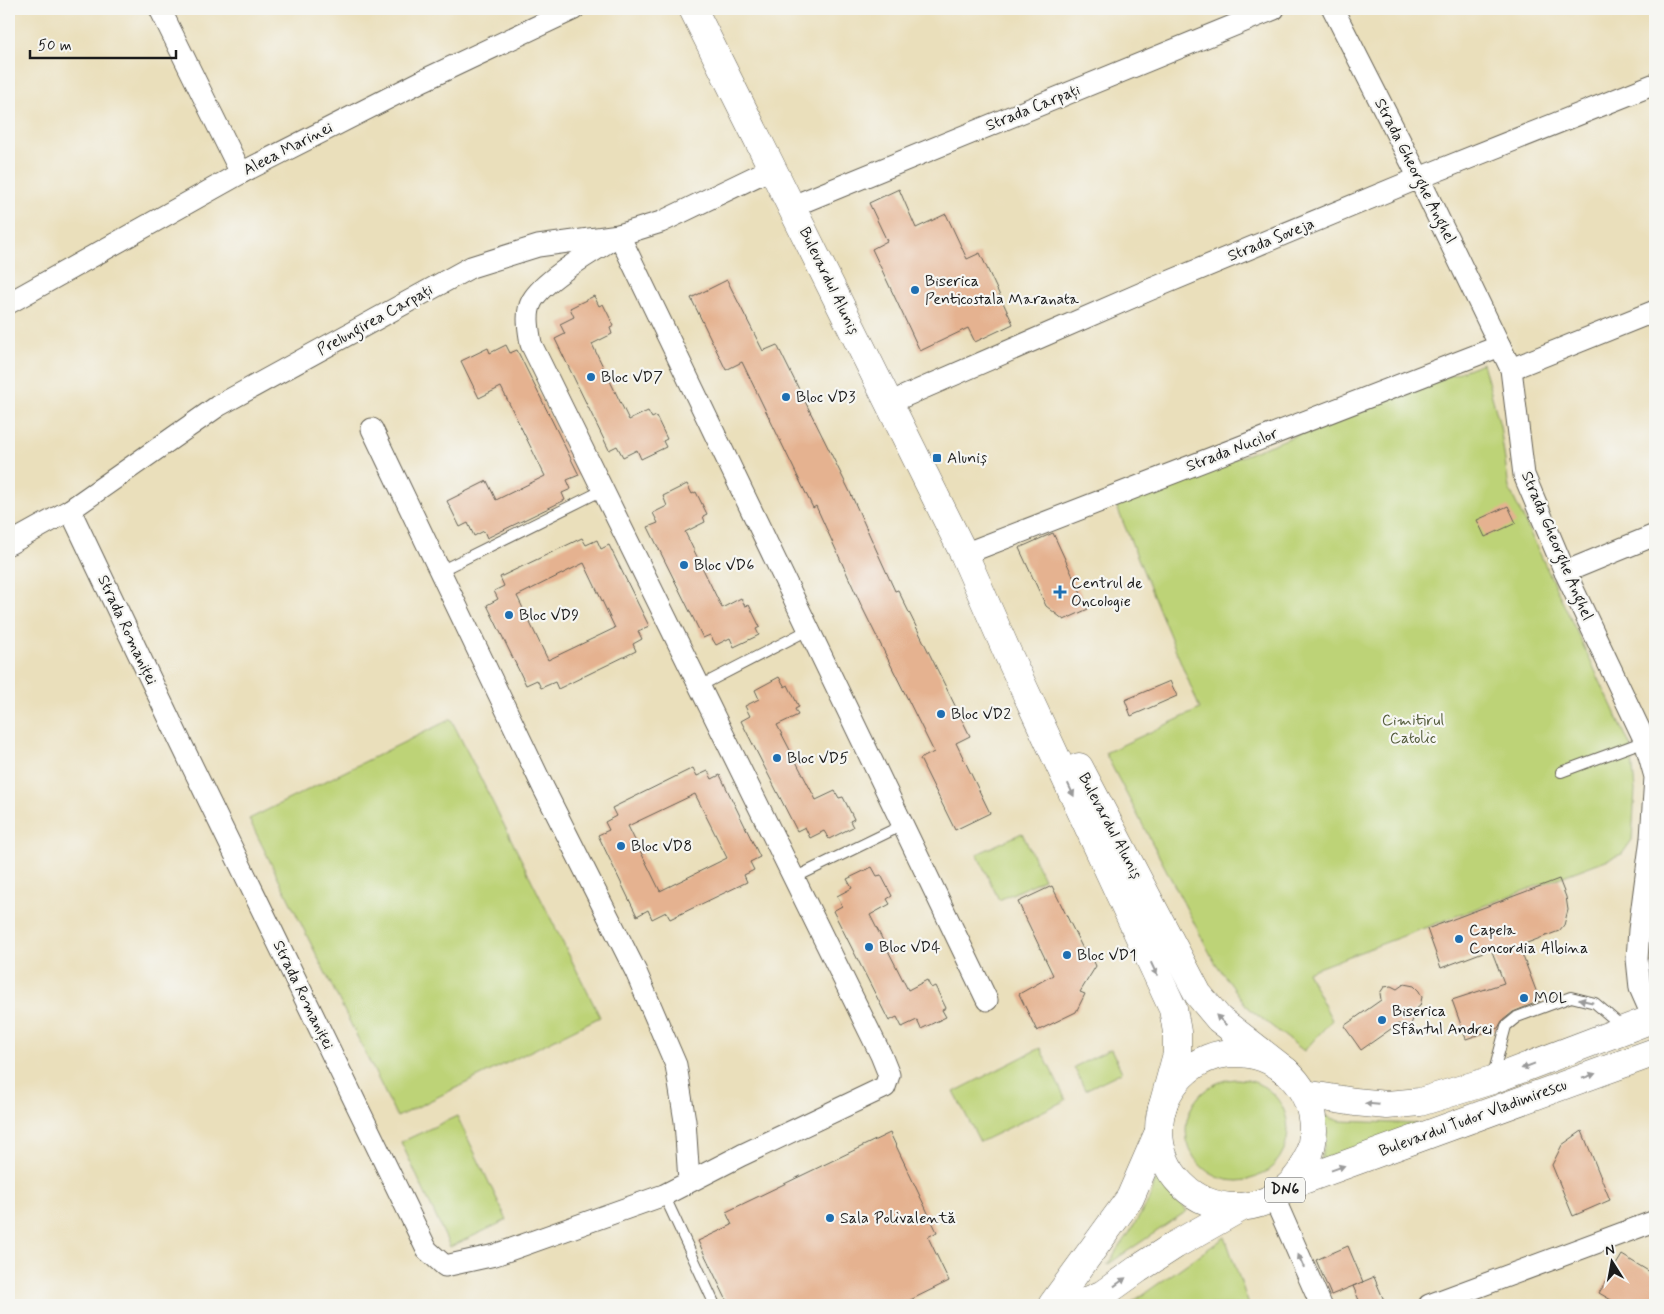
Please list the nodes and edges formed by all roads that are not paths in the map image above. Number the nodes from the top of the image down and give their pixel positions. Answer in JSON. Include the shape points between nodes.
{"nodes":[{"id":1,"x":160,"y":9,"type":"edge"},
{"id":2,"x":574,"y":9,"type":"edge"},
{"id":3,"x":693,"y":9,"type":"edge"},
{"id":4,"x":1274,"y":9,"type":"edge"},
{"id":5,"x":1333,"y":9,"type":"edge"},
{"id":6,"x":1655,"y":84,"type":"edge"},
{"id":7,"x":773,"y":168,"type":"junction"},
{"id":8,"x":241,"y":173,"type":"junction"},
{"id":9,"x":1419,"y":178,"type":"junction"},
{"id":10,"x":793,"y":206,"type":"junction"},
{"id":11,"x":618,"y":235,"type":"junction"},
{"id":12,"x":9,"y":302,"type":"edge"},
{"id":13,"x":1655,"y":311,"type":"edge"},
{"id":14,"x":1500,"y":346,"type":"junction"},
{"id":15,"x":1511,"y":369,"type":"junction"},
{"id":16,"x":889,"y":403,"type":"junction"},
{"id":17,"x":372,"y":429,"type":"dead end"},
{"id":18,"x":603,"y":490,"type":"junction"},
{"id":19,"x":70,"y":510,"type":"junction"},
{"id":20,"x":1655,"y":536,"type":"edge"},
{"id":21,"x":9,"y":544,"type":"edge"},
{"id":22,"x":964,"y":554,"type":"junction"},
{"id":23,"x":440,"y":571,"type":"junction"},
{"id":24,"x":1565,"y":572,"type":"junction"},
{"id":25,"x":810,"y":629,"type":"junction"},
{"id":26,"x":700,"y":686,"type":"junction"},
{"id":27,"x":1650,"y":739,"type":"edge"},
{"id":28,"x":1561,"y":772,"type":"dead end"},
{"id":29,"x":1654,"y":812,"type":"edge"},
{"id":30,"x":903,"y":824,"type":"junction"},
{"id":31,"x":1653,"y":840,"type":"edge"},
{"id":32,"x":794,"y":878,"type":"junction"},
{"id":33,"x":987,"y":1000,"type":"dead end"},
{"id":34,"x":1655,"y":1019,"type":"edge"},
{"id":35,"x":1624,"y":1029,"type":"junction"},
{"id":36,"x":1655,"y":1052,"type":"edge"},
{"id":37,"x":1287,"y":1072,"type":"junction"},
{"id":38,"x":1492,"y":1080,"type":"junction"},
{"id":39,"x":1305,"y":1094,"type":"junction"},
{"id":40,"x":1162,"y":1109,"type":"junction"},
{"id":41,"x":1157,"y":1136,"type":"junction"},
{"id":42,"x":688,"y":1181,"type":"junction"},
{"id":43,"x":1283,"y":1191,"type":"junction"},
{"id":44,"x":664,"y":1194,"type":"junction"},
{"id":45,"x":1242,"y":1207,"type":"junction"},
{"id":46,"x":1655,"y":1221,"type":"edge"},
{"id":47,"x":715,"y":1305,"type":"edge"},
{"id":48,"x":1052,"y":1305,"type":"edge"},
{"id":49,"x":1078,"y":1305,"type":"edge"},
{"id":50,"x":1321,"y":1305,"type":"edge"},
{"id":51,"x":1429,"y":1305,"type":"edge"}],
"edges":[{"from":1,"to":8,"type":"street"},
{"from":2,"to":8,"type":"street","name":"Aleea Marinei","via":[[424,80]]},
{"from":3,"to":7,"type":"main road","name":"Bulevardul Aluniș"},
{"from":4,"to":10,"type":"street","name":"Strada Carpați"},
{"from":5,"to":9,"type":"street","name":"Strada Gheorghe Anghel"},
{"from":6,"to":9,"type":"street","name":"Strada Soveja"},
{"from":7,"to":10,"type":"main road","name":"Bulevardul Aluniș"},
{"from":7,"to":11,"type":"street","name":"Prelungirea Carpați","via":[[661,222]]},
{"from":8,"to":12,"type":"street","name":"Aleea Marinei"},
{"from":9,"to":14,"type":"street","name":"Strada Gheorghe Anghel"},
{"from":9,"to":16,"type":"street","name":"Strada Soveja"},
{"from":10,"to":16,"type":"main road","name":"Bulevardul Aluniș"},
{"from":11,"to":18,"type":"street","via":[[546,284],[532,302],[527,320],[531,344]]},
{"from":11,"to":19,"type":"street","name":"Prelungirea Carpați","via":[[538,246],[471,267],[218,406]]},
{"from":11,"to":25,"type":"street"},
{"from":13,"to":15,"type":"street"},
{"from":14,"to":15,"type":"street","name":"Strada Gheorghe Anghel"},
{"from":14,"to":22,"type":"street","name":"Strada Nucilor"},
{"from":15,"to":24,"type":"street","name":"Strada Gheorghe Anghel","via":[[1524,475]]},
{"from":16,"to":22,"type":"main road","name":"Bulevardul Aluniș"},
{"from":17,"to":23,"type":"street"},
{"from":18,"to":23,"type":"lane"},
{"from":18,"to":26,"type":"street"},
{"from":19,"to":21,"type":"street","name":"Prelungirea Carpați"},
{"from":19,"to":44,"type":"street","name":"Strada Romaniței","via":[[427,1250],[444,1266],[495,1256]]},
{"from":20,"to":24,"type":"street"},
{"from":37,"to":22,"type":"main road","name":"Bulevardul Aluniș","one_way":true,"via":[[1219,1019],[1198,994],[1007,629]]},
{"from":22,"to":40,"type":"main road","name":"Bulevardul Aluniș","one_way":true,"via":[[1173,1009],[1178,1032],[1177,1054]]},
{"from":23,"to":42,"type":"street","via":[[636,972],[676,1065],[685,1121]]},
{"from":24,"to":27,"type":"street","name":"Strada Gheorghe Anghel"},
{"from":25,"to":26,"type":"lane"},
{"from":25,"to":30,"type":"street"},
{"from":26,"to":32,"type":"street"},
{"from":27,"to":28,"type":"lane"},
{"from":27,"to":29,"type":"street","name":"Strada Gheorghe Anghel","via":[[1655,777]]},
{"from":29,"to":31,"type":"street","name":"Strada Gheorghe Anghel"},
{"from":30,"to":32,"type":"lane"},
{"from":30,"to":33,"type":"street"},
{"from":31,"to":34,"type":"street","name":"Strada Gheorghe Anghel","via":[[1637,959],[1640,988]]},
{"from":32,"to":42,"type":"street","via":[[889,1075],[884,1087]]},
{"from":34,"to":35,"type":"main road","name":"Bulevardul Tudor Vladimirescu"},
{"from":35,"to":38,"type":"main road","name":"Bulevardul Tudor Vladimirescu","one_way":true},
{"from":35,"to":38,"type":"lane","one_way":true,"via":[[1595,1003],[1571,998],[1517,1017],[1506,1026]]},
{"from":43,"to":36,"type":"main road","name":"Bulevardul Tudor Vladimirescu","number":"DN6","one_way":true},
{"from":37,"to":39,"type":"main road","number":"DN6"},
{"from":37,"to":40,"type":"main road","number":"DN6","via":[[1260,1056],[1230,1053],[1214,1056],[1187,1070],[1172,1088]]},
{"from":38,"to":39,"type":"main road","name":"Bulevardul Tudor Vladimirescu","one_way":true,"via":[[1420,1102],[1388,1105]]},
{"from":39,"to":43,"type":"main road","number":"DN6","via":[[1313,1120],[1312,1148],[1300,1174]]},
{"from":40,"to":41,"type":"main road","number":"DN6"},
{"from":41,"to":45,"type":"main road","number":"DN6","via":[[1164,1159],[1182,1186],[1210,1203]]},
{"from":41,"to":48,"type":"main road","number":"DN6","via":[[1130,1198]]},
{"from":42,"to":44,"type":"street"},
{"from":43,"to":45,"type":"main road","number":"DN6","via":[[1255,1205]]},
{"from":50,"to":43,"type":"street","one_way":true},
{"from":44,"to":47,"type":"lane"},
{"from":49,"to":45,"type":"main road","number":"DN6","one_way":true,"via":[[1103,1294],[1167,1250]]},
{"from":46,"to":51,"type":"street"}]}
